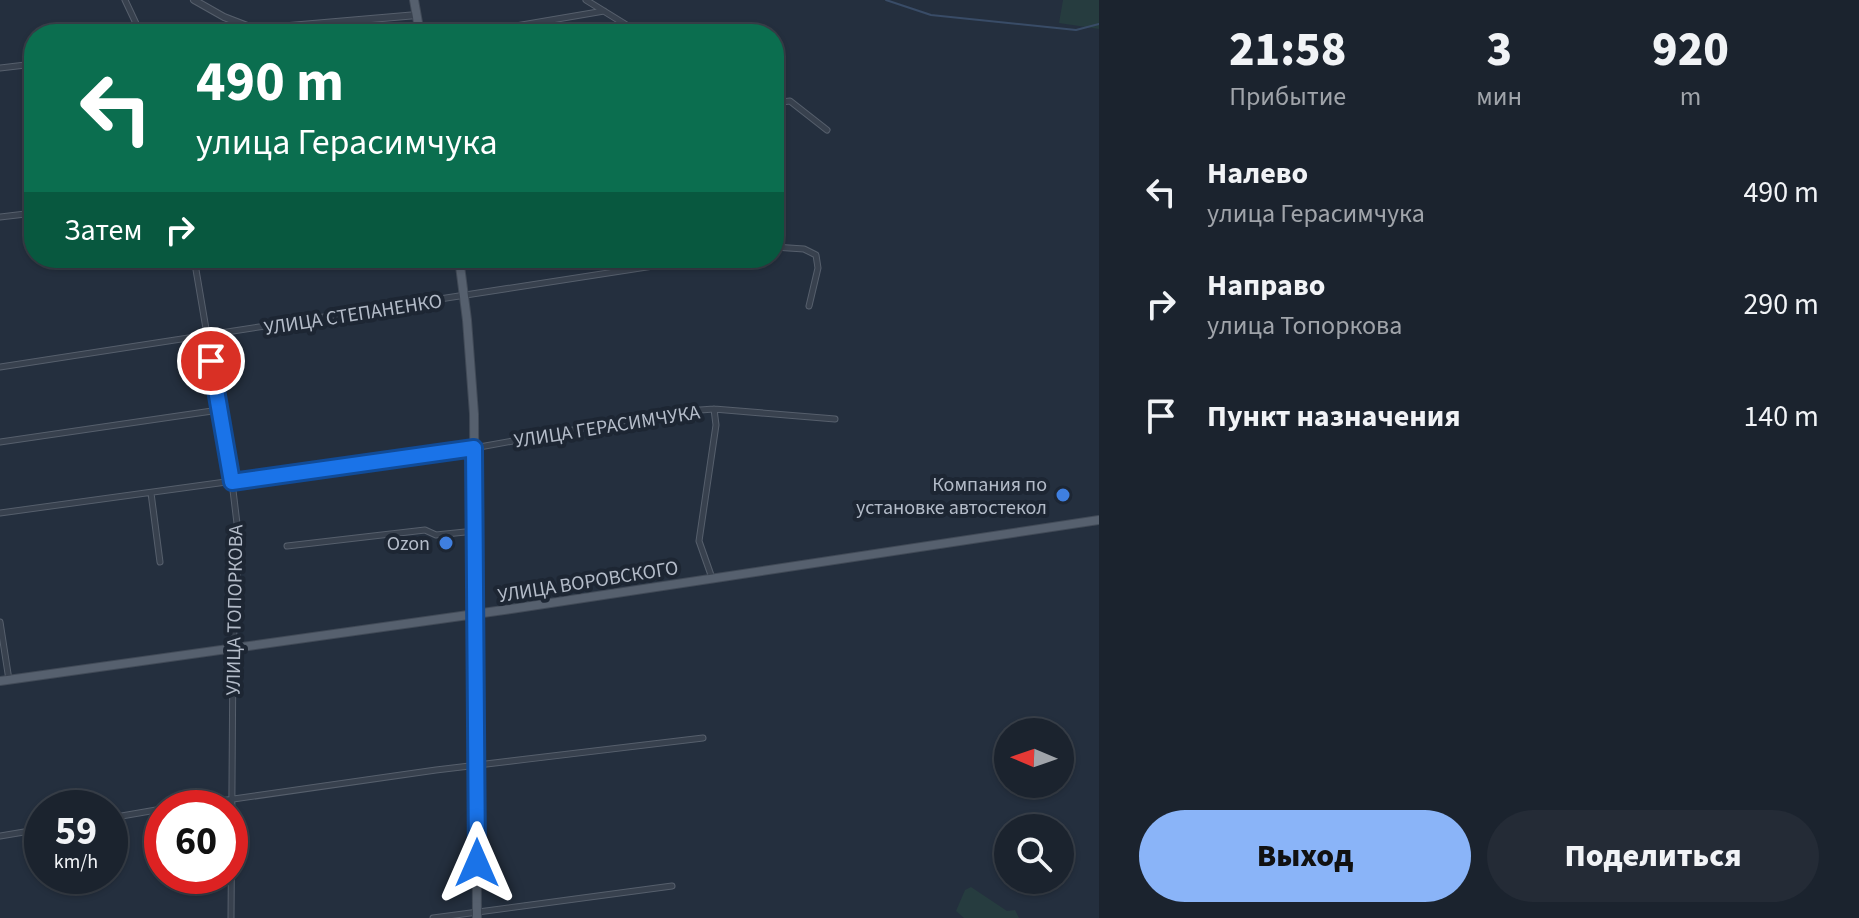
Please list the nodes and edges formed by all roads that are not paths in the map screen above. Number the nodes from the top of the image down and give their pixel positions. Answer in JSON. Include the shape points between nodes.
{"nodes":[{"id":1,"x":125,"y":0,"type":"edge"},
{"id":2,"x":194,"y":0,"type":"edge"},
{"id":3,"x":414,"y":0,"type":"edge"},
{"id":4,"x":586,"y":0,"type":"edge"},
{"id":5,"x":604,"y":11,"type":"junction"},
{"id":6,"x":417,"y":15,"type":"junction"},
{"id":7,"x":136,"y":24,"type":"edge"},
{"id":8,"x":242,"y":24,"type":"edge"},
{"id":9,"x":313,"y":24,"type":"edge"},
{"id":10,"x":418,"y":24,"type":"edge"},
{"id":11,"x":528,"y":24,"type":"edge"},
{"id":12,"x":625,"y":24,"type":"edge"},
{"id":13,"x":24,"y":65,"type":"edge"},
{"id":14,"x":0,"y":68,"type":"edge"},
{"id":15,"x":784,"y":102,"type":"edge"},
{"id":16,"x":827,"y":130,"type":"dead end"},
{"id":17,"x":24,"y":214,"type":"edge"},
{"id":18,"x":0,"y":217,"type":"edge"},
{"id":19,"x":784,"y":248,"type":"edge"},
{"id":20,"x":196,"y":268,"type":"edge"},
{"id":21,"x":460,"y":268,"type":"edge"},
{"id":22,"x":643,"y":268,"type":"edge"},
{"id":23,"x":464,"y":297,"type":"junction"},
{"id":24,"x":809,"y":306,"type":"dead end"},
{"id":25,"x":206,"y":336,"type":"junction"},
{"id":26,"x":0,"y":367,"type":"edge"},
{"id":27,"x":714,"y":409,"type":"junction"},
{"id":28,"x":219,"y":410,"type":"junction"},
{"id":29,"x":835,"y":419,"type":"dead end"},
{"id":30,"x":0,"y":442,"type":"edge"},
{"id":31,"x":474,"y":448,"type":"junction"},
{"id":32,"x":232,"y":482,"type":"junction"},
{"id":33,"x":151,"y":493,"type":"junction"},
{"id":34,"x":0,"y":513,"type":"edge"},
{"id":35,"x":1099,"y":520,"type":"edge"},
{"id":36,"x":475,"y":531,"type":"junction"},
{"id":37,"x":287,"y":546,"type":"dead end"},
{"id":38,"x":160,"y":562,"type":"dead end"},
{"id":39,"x":712,"y":578,"type":"junction"},
{"id":40,"x":476,"y":614,"type":"junction"},
{"id":41,"x":0,"y":622,"type":"edge"},
{"id":42,"x":233,"y":648,"type":"junction"},
{"id":43,"x":4,"y":680,"type":"edge"},
{"id":44,"x":703,"y":738,"type":"dead end"},
{"id":45,"x":476,"y":766,"type":"junction"},
{"id":46,"x":230,"y":790,"type":"edge"},
{"id":47,"x":248,"y":798,"type":"edge"},
{"id":48,"x":24,"y":832,"type":"edge"},
{"id":49,"x":0,"y":836,"type":"edge"},
{"id":50,"x":672,"y":886,"type":"dead end"},
{"id":51,"x":231,"y":894,"type":"edge"},
{"id":52,"x":477,"y":916,"type":"edge"},
{"id":53,"x":231,"y":918,"type":"edge"},
{"id":54,"x":433,"y":918,"type":"edge"}],
"edges":[{"from":1,"to":7,"type":"street"},
{"from":2,"to":8,"type":"street"},
{"from":3,"to":6,"type":"main road"},
{"from":4,"to":5,"type":"street"},
{"from":5,"to":11,"type":"street"},
{"from":5,"to":12,"type":"street"},
{"from":6,"to":9,"type":"street"},
{"from":6,"to":10,"type":"main road"},
{"from":13,"to":14,"type":"street"},
{"from":15,"to":16,"type":"street"},
{"from":17,"to":18,"type":"street"},
{"from":19,"to":24,"type":"street","via":[[816,255]]},
{"from":20,"to":25,"type":"street","name":"УЛИЦА ТОПОРКОВА"},
{"from":21,"to":23,"type":"main road"},
{"from":22,"to":23,"type":"street","name":"УЛИЦА СТЕПАНЕНКО"},
{"from":23,"to":25,"type":"street","name":"УЛИЦА СТЕПАНЕНКО"},
{"from":23,"to":31,"type":"main road"},
{"from":25,"to":26,"type":"street","name":"УЛИЦА СТЕПАНЕНКО"},
{"from":25,"to":28,"type":"street","name":"УЛИЦА ТОПОРКОВА"},
{"from":27,"to":29,"type":"street","name":"УЛИЦА ГЕРАСИМЧУКА"},
{"from":27,"to":31,"type":"street","name":"УЛИЦА ГЕРАСИМЧУКА"},
{"from":27,"to":39,"type":"street","via":[[699,541]]},
{"from":28,"to":30,"type":"street"},
{"from":28,"to":32,"type":"street","name":"УЛИЦА ТОПОРКОВА"},
{"from":31,"to":32,"type":"street","name":"УЛИЦА ГЕРАСИМЧУКА"},
{"from":31,"to":36,"type":"main road"},
{"from":32,"to":33,"type":"street","name":"УЛИЦА ГЕРАСИМЧУКА"},
{"from":32,"to":42,"type":"street","name":"УЛИЦА ТОПОРКОВА","via":[[239,540]]},
{"from":33,"to":34,"type":"street","name":"УЛИЦА ГЕРАСИМЧУКА"},
{"from":33,"to":38,"type":"street"},
{"from":35,"to":39,"type":"main road","name":"УЛИЦА ВОРОВСКОГО"},
{"from":36,"to":37,"type":"street","via":[[436,535],[425,530]]},
{"from":36,"to":40,"type":"main road"},
{"from":39,"to":40,"type":"main road","name":"УЛИЦА ВОРОВСКОГО"},
{"from":40,"to":42,"type":"main road","name":"УЛИЦА ВОРОВСКОГО"},
{"from":40,"to":45,"type":"main road"},
{"from":41,"to":43,"type":"street"},
{"from":42,"to":43,"type":"main road","name":"УЛИЦА ВОРОВСКОГО"},
{"from":42,"to":46,"type":"street","name":"УЛИЦА ТОПОРКОВА"},
{"from":44,"to":45,"type":"street"},
{"from":45,"to":47,"type":"street"},
{"from":45,"to":52,"type":"main road"},
{"from":48,"to":49,"type":"street"},
{"from":50,"to":52,"type":"street"},
{"from":51,"to":53,"type":"street","name":"УЛИЦА ТОПОРКОВА"},
{"from":52,"to":54,"type":"street"}]}
